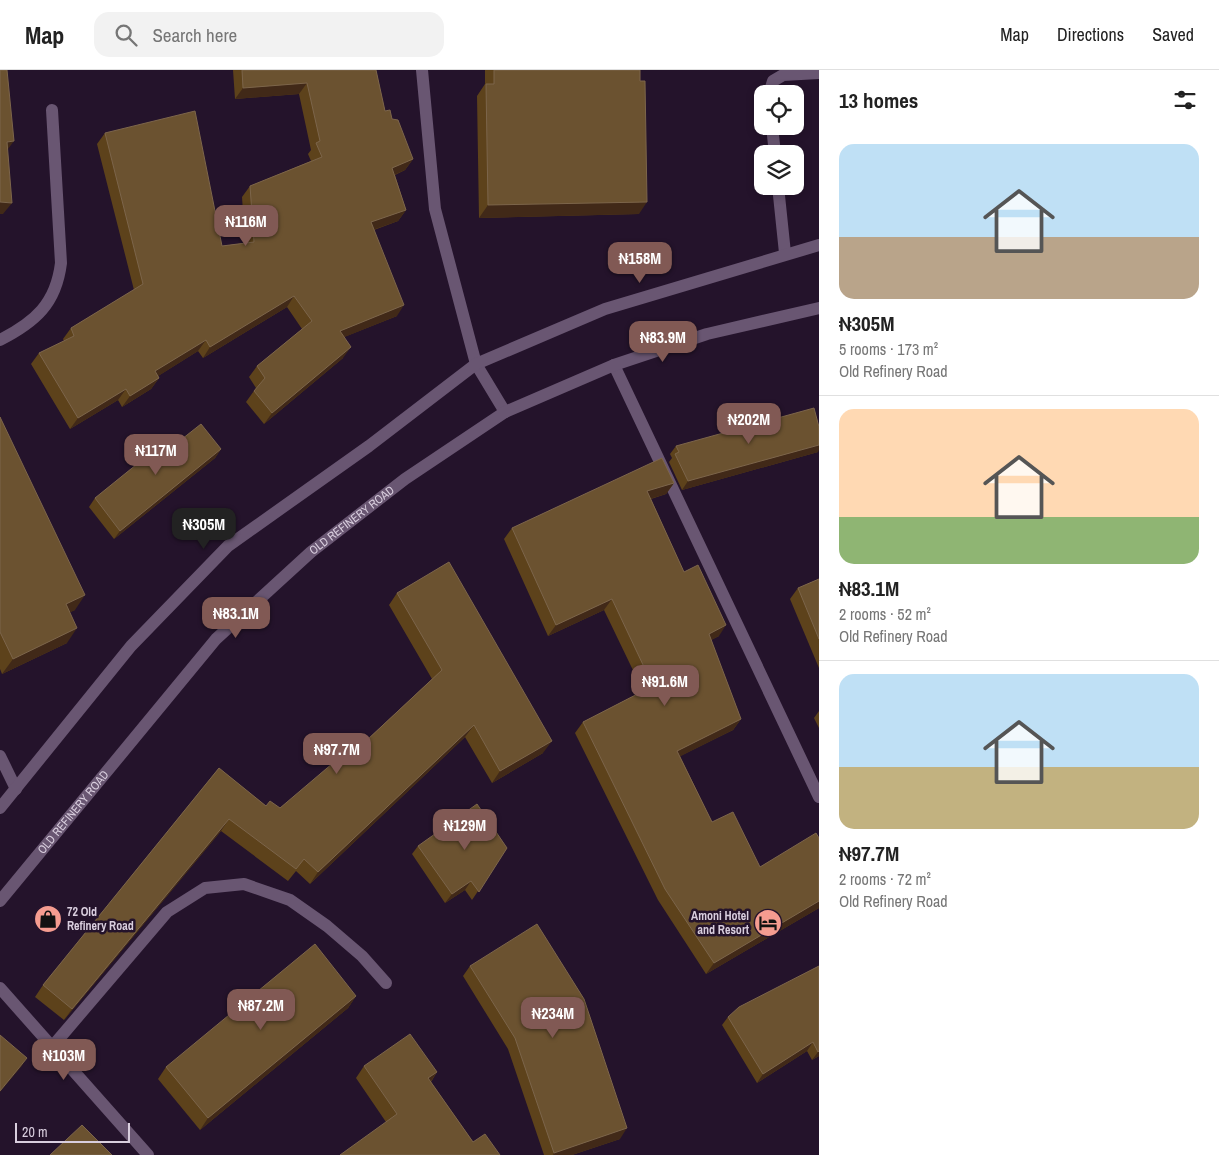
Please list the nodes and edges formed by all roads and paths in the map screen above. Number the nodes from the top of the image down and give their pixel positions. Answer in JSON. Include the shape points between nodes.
{"nodes":[{"id":1,"x":422,"y":70,"type":"edge"},
{"id":2,"x":819,"y":73,"type":"edge"},
{"id":3,"x":771,"y":85,"type":"edge"},
{"id":4,"x":52,"y":110,"type":"dead end"},
{"id":5,"x":779,"y":195,"type":"edge"},
{"id":6,"x":819,"y":244,"type":"edge"},
{"id":7,"x":785,"y":253,"type":"junction"},
{"id":8,"x":819,"y":308,"type":"edge"},
{"id":9,"x":0,"y":340,"type":"edge"},
{"id":10,"x":476,"y":364,"type":"junction"},
{"id":11,"x":614,"y":365,"type":"junction"},
{"id":12,"x":505,"y":412,"type":"junction"},
{"id":13,"x":0,"y":756,"type":"edge"},
{"id":14,"x":16,"y":789,"type":"junction"},
{"id":15,"x":819,"y":797,"type":"edge"},
{"id":16,"x":0,"y":808,"type":"edge"},
{"id":17,"x":0,"y":901,"type":"edge"},
{"id":18,"x":386,"y":983,"type":"dead end"},
{"id":19,"x":0,"y":988,"type":"edge"},
{"id":20,"x":52,"y":1047,"type":"junction"},
{"id":21,"x":148,"y":1155,"type":"edge"}],
"edges":[{"from":1,"to":10,"type":"main road","via":[[435,209]]},
{"from":2,"to":3,"type":"main road","via":[[783,75]]},
{"from":4,"to":9,"type":"main road","via":[[61,263],[59,283],[47,305],[26,327]]},
{"from":5,"to":7,"type":"main road"},
{"from":6,"to":7,"type":"main road"},
{"from":7,"to":10,"type":"main road","via":[[605,309]]},
{"from":8,"to":11,"type":"main road","name":"OLD REFINERY ROAD","via":[[707,334]]},
{"from":10,"to":12,"type":"main road"},
{"from":10,"to":14,"type":"main road","via":[[369,446],[228,546],[131,646]]},
{"from":11,"to":12,"type":"main road","name":"OLD REFINERY ROAD"},
{"from":11,"to":15,"type":"main road"},
{"from":12,"to":17,"type":"main road","name":"OLD REFINERY ROAD","via":[[406,479],[311,552],[216,639]]},
{"from":13,"to":14,"type":"main road"},
{"from":14,"to":16,"type":"main road"},
{"from":18,"to":20,"type":"main road","via":[[362,956],[290,900],[244,884],[205,888],[167,912]]},
{"from":19,"to":20,"type":"main road"},
{"from":20,"to":21,"type":"main road"}]}
